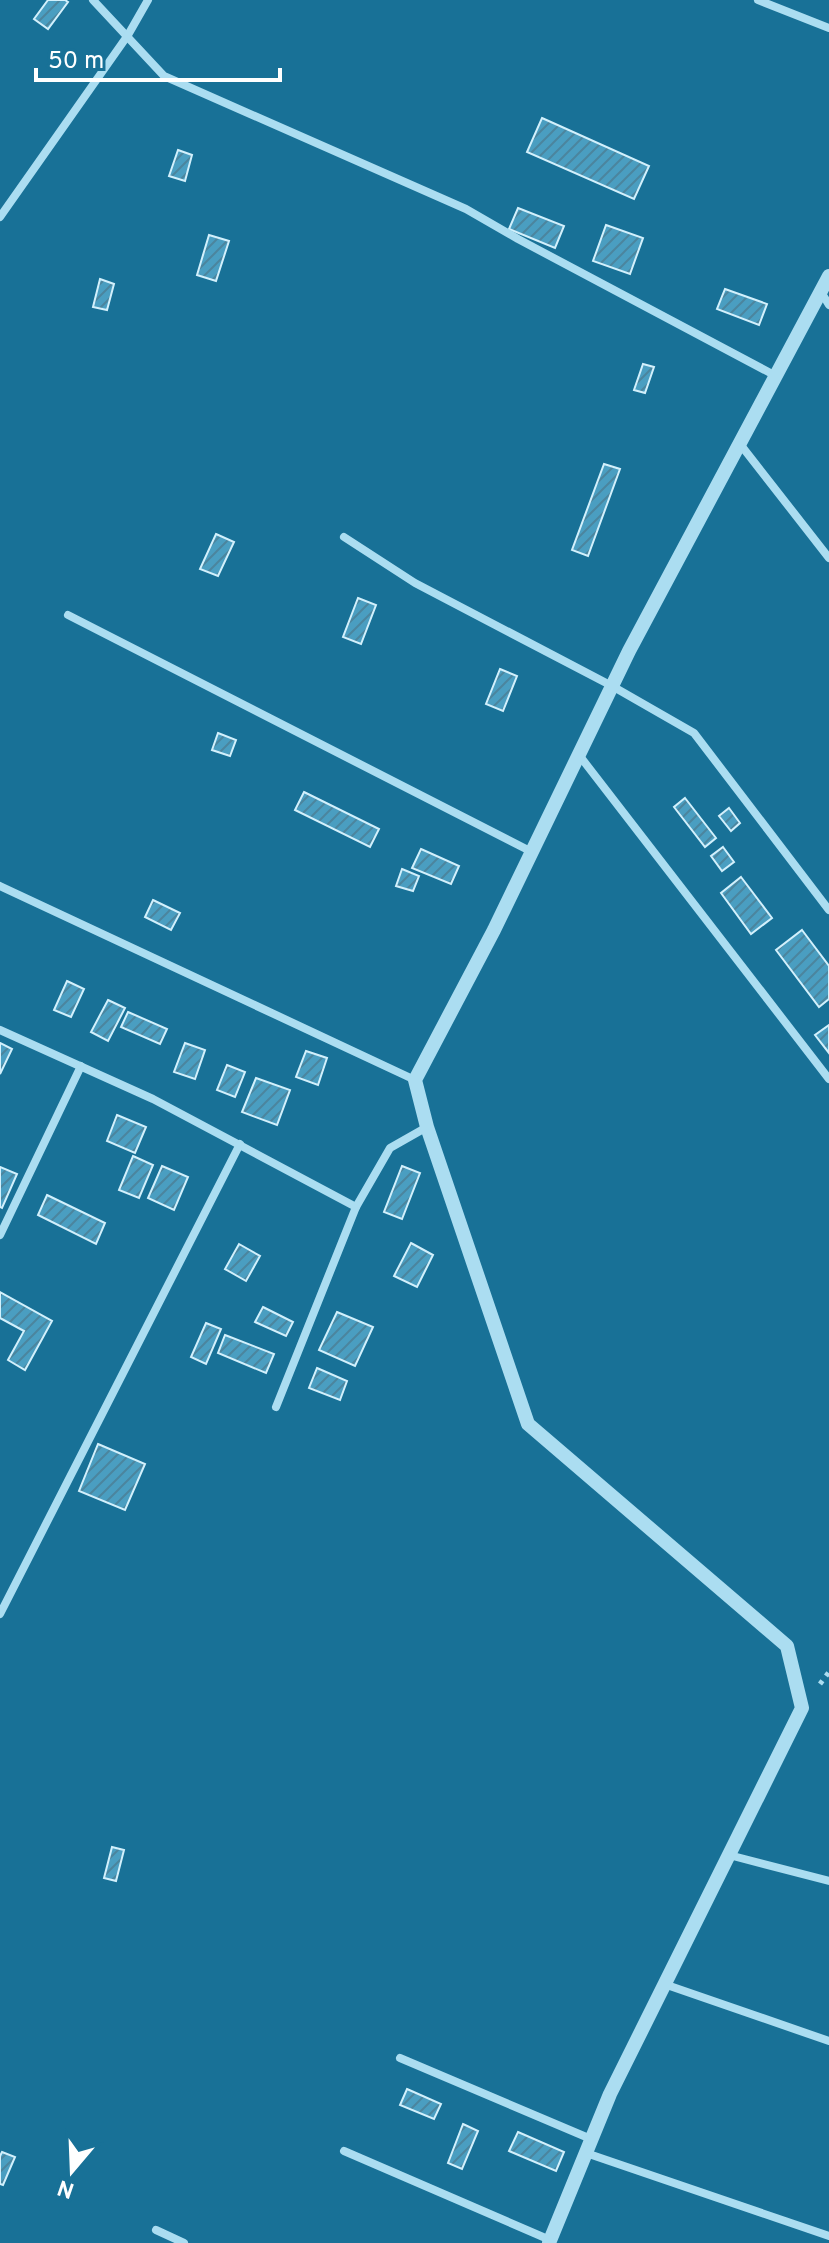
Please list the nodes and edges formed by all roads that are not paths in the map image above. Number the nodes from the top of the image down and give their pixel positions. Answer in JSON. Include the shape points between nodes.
{"nodes":[{"id":1,"x":93,"y":0,"type":"edge"},
{"id":2,"x":148,"y":0,"type":"edge"},
{"id":3,"x":758,"y":0,"type":"edge"},
{"id":4,"x":829,"y":28,"type":"edge"},
{"id":5,"x":128,"y":35,"type":"junction"},
{"id":6,"x":0,"y":217,"type":"edge"},
{"id":7,"x":829,"y":276,"type":"edge"},
{"id":8,"x":825,"y":299,"type":"edge"},
{"id":9,"x":776,"y":376,"type":"junction"},
{"id":10,"x":740,"y":444,"type":"junction"},
{"id":11,"x":344,"y":537,"type":"dead end"},
{"id":12,"x":829,"y":558,"type":"edge"},
{"id":13,"x":68,"y":615,"type":"dead end"},
{"id":14,"x":612,"y":686,"type":"junction"},
{"id":15,"x":579,"y":755,"type":"junction"},
{"id":16,"x":532,"y":852,"type":"junction"},
{"id":17,"x":0,"y":886,"type":"edge"},
{"id":18,"x":829,"y":910,"type":"edge"},
{"id":19,"x":0,"y":1030,"type":"edge"},
{"id":20,"x":81,"y":1066,"type":"junction"},
{"id":21,"x":829,"y":1079,"type":"edge"},
{"id":22,"x":415,"y":1080,"type":"junction"},
{"id":23,"x":427,"y":1127,"type":"junction"},
{"id":24,"x":240,"y":1144,"type":"junction"},
{"id":25,"x":356,"y":1207,"type":"junction"},
{"id":26,"x":0,"y":1235,"type":"edge"},
{"id":27,"x":276,"y":1407,"type":"dead end"},
{"id":28,"x":0,"y":1614,"type":"edge"},
{"id":29,"x":729,"y":1855,"type":"junction"},
{"id":30,"x":829,"y":1881,"type":"edge"},
{"id":31,"x":664,"y":1984,"type":"junction"},
{"id":32,"x":829,"y":2041,"type":"edge"},
{"id":33,"x":400,"y":2058,"type":"dead end"},
{"id":34,"x":589,"y":2146,"type":"junction"},
{"id":35,"x":344,"y":2151,"type":"dead end"},
{"id":36,"x":156,"y":2230,"type":"dead end"},
{"id":37,"x":829,"y":2236,"type":"edge"},
{"id":38,"x":550,"y":2242,"type":"edge"},
{"id":39,"x":184,"y":2243,"type":"edge"}],
"edges":[{"from":1,"to":5,"type":"street"},
{"from":2,"to":5,"type":"street"},
{"from":3,"to":4,"type":"street"},
{"from":5,"to":6,"type":"street"},
{"from":5,"to":9,"type":"street","via":[[164,76],[466,209]]},
{"from":7,"to":8,"type":"street"},
{"from":8,"to":9,"type":"street"},
{"from":9,"to":10,"type":"street"},
{"from":10,"to":12,"type":"street"},
{"from":10,"to":14,"type":"street"},
{"from":11,"to":14,"type":"street","via":[[415,583]]},
{"from":13,"to":16,"type":"street"},
{"from":14,"to":15,"type":"street"},
{"from":14,"to":18,"type":"street","via":[[694,733]]},
{"from":15,"to":16,"type":"street"},
{"from":15,"to":21,"type":"street"},
{"from":16,"to":22,"type":"street"},
{"from":17,"to":22,"type":"street"},
{"from":19,"to":20,"type":"street"},
{"from":20,"to":24,"type":"street"},
{"from":20,"to":26,"type":"street"},
{"from":22,"to":23,"type":"street"},
{"from":23,"to":25,"type":"street","via":[[390,1148]]},
{"from":23,"to":29,"type":"street","via":[[528,1424],[787,1646],[802,1708]]},
{"from":24,"to":25,"type":"street"},
{"from":24,"to":28,"type":"street"},
{"from":25,"to":27,"type":"street"},
{"from":29,"to":30,"type":"street"},
{"from":29,"to":31,"type":"street"},
{"from":31,"to":32,"type":"street"},
{"from":31,"to":34,"type":"street"},
{"from":33,"to":34,"type":"street"},
{"from":34,"to":37,"type":"street"},
{"from":34,"to":38,"type":"street"},
{"from":35,"to":38,"type":"street"},
{"from":36,"to":39,"type":"street"}]}
